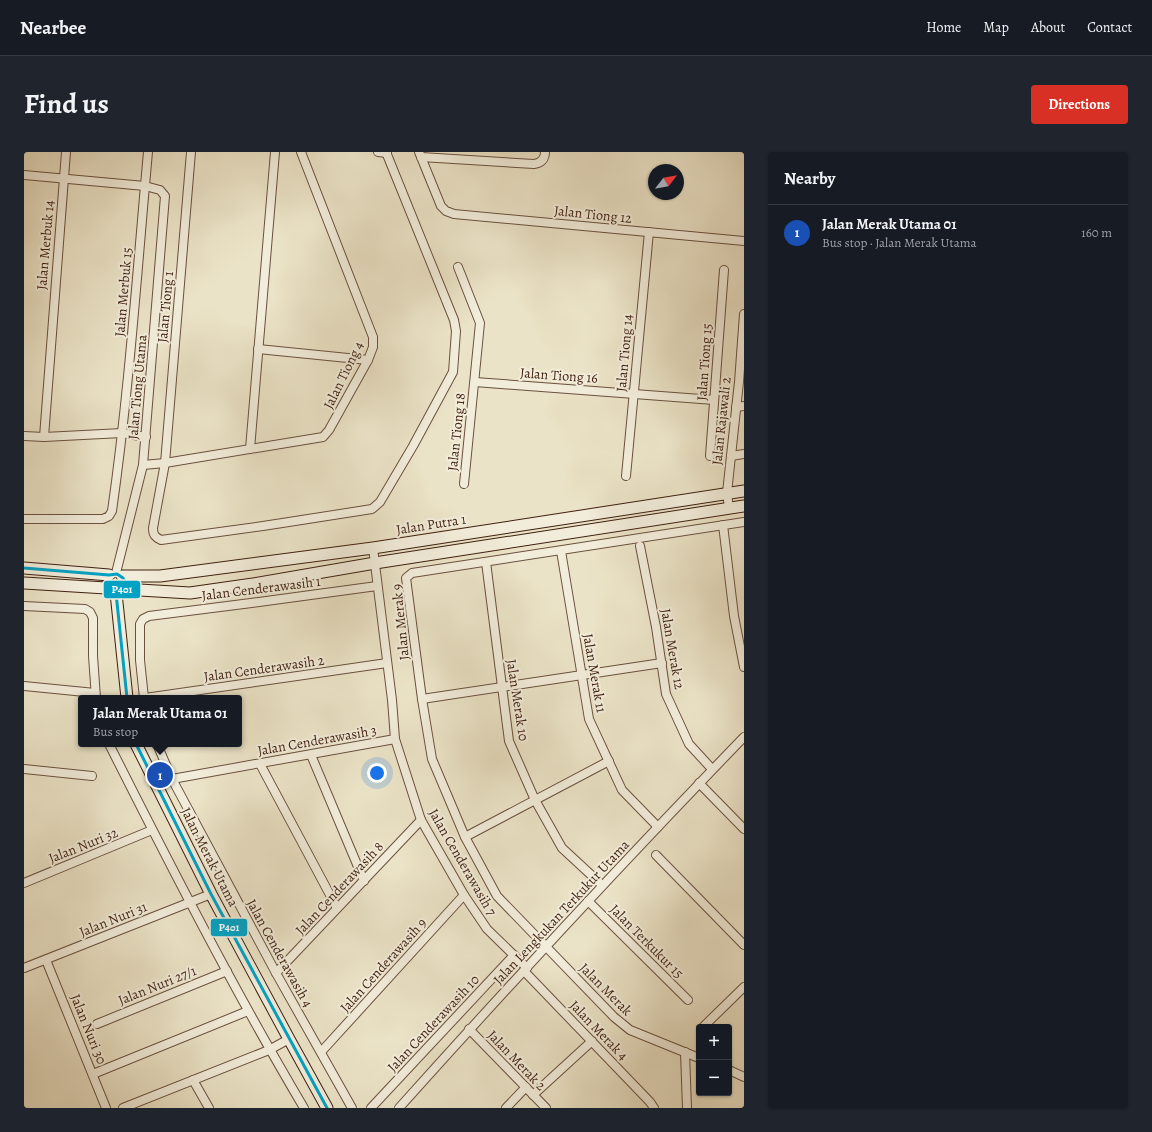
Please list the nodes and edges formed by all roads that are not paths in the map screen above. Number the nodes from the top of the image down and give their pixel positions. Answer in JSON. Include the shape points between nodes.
{"nodes":[{"id":1,"x":66,"y":152,"type":"edge"},
{"id":2,"x":148,"y":152,"type":"edge"},
{"id":3,"x":192,"y":152,"type":"edge"},
{"id":4,"x":275,"y":152,"type":"edge"},
{"id":5,"x":302,"y":152,"type":"edge"},
{"id":6,"x":384,"y":152,"type":"edge"},
{"id":7,"x":545,"y":152,"type":"edge"},
{"id":8,"x":420,"y":154,"type":"edge"},
{"id":9,"x":24,"y":175,"type":"edge"},
{"id":10,"x":64,"y":179,"type":"junction"},
{"id":11,"x":145,"y":186,"type":"junction"},
{"id":12,"x":649,"y":232,"type":"junction"},
{"id":13,"x":744,"y":241,"type":"edge"},
{"id":14,"x":458,"y":267,"type":"dead end"},
{"id":15,"x":724,"y":270,"type":"dead end"},
{"id":16,"x":744,"y":314,"type":"edge"},
{"id":17,"x":258,"y":349,"type":"junction"},
{"id":18,"x":368,"y":360,"type":"junction"},
{"id":19,"x":474,"y":382,"type":"junction"},
{"id":20,"x":741,"y":382,"type":"edge"},
{"id":21,"x":633,"y":394,"type":"junction"},
{"id":22,"x":714,"y":400,"type":"junction"},
{"id":23,"x":740,"y":407,"type":"edge"},
{"id":24,"x":122,"y":433,"type":"junction"},
{"id":25,"x":24,"y":436,"type":"edge"},
{"id":26,"x":44,"y":437,"type":"junction"},
{"id":27,"x":146,"y":437,"type":"junction"},
{"id":28,"x":250,"y":448,"type":"junction"},
{"id":29,"x":744,"y":454,"type":"edge"},
{"id":30,"x":710,"y":456,"type":"dead end"},
{"id":31,"x":731,"y":456,"type":"junction"},
{"id":32,"x":165,"y":463,"type":"junction"},
{"id":33,"x":143,"y":466,"type":"junction"},
{"id":34,"x":626,"y":476,"type":"dead end"},
{"id":35,"x":464,"y":484,"type":"dead end"},
{"id":36,"x":744,"y":491,"type":"edge"},
{"id":37,"x":727,"y":493,"type":"junction"},
{"id":38,"x":744,"y":506,"type":"edge"},
{"id":39,"x":729,"y":508,"type":"junction"},
{"id":40,"x":24,"y":518,"type":"edge"},
{"id":41,"x":744,"y":522,"type":"edge"},
{"id":42,"x":723,"y":525,"type":"junction"},
{"id":43,"x":640,"y":546,"type":"dead end"},
{"id":44,"x":372,"y":548,"type":"junction"},
{"id":45,"x":562,"y":550,"type":"junction"},
{"id":46,"x":486,"y":562,"type":"junction"},
{"id":47,"x":375,"y":563,"type":"junction"},
{"id":48,"x":24,"y":568,"type":"edge"},
{"id":49,"x":116,"y":575,"type":"junction"},
{"id":50,"x":24,"y":583,"type":"edge"},
{"id":51,"x":377,"y":586,"type":"junction"},
{"id":52,"x":115,"y":590,"type":"junction"},
{"id":53,"x":24,"y":606,"type":"edge"},
{"id":54,"x":387,"y":663,"type":"junction"},
{"id":55,"x":662,"y":663,"type":"junction"},
{"id":56,"x":744,"y":667,"type":"edge"},
{"id":57,"x":582,"y":675,"type":"junction"},
{"id":58,"x":24,"y":686,"type":"edge"},
{"id":59,"x":502,"y":687,"type":"junction"},
{"id":60,"x":89,"y":695,"type":"edge"},
{"id":61,"x":96,"y":695,"type":"edge"},
{"id":62,"x":127,"y":695,"type":"edge"},
{"id":63,"x":144,"y":695,"type":"edge"},
{"id":64,"x":165,"y":695,"type":"edge"},
{"id":65,"x":422,"y":699,"type":"junction"},
{"id":66,"x":744,"y":737,"type":"edge"},
{"id":67,"x":395,"y":739,"type":"junction"},
{"id":68,"x":110,"y":747,"type":"edge"},
{"id":69,"x":138,"y":747,"type":"edge"},
{"id":70,"x":158,"y":747,"type":"edge"},
{"id":71,"x":311,"y":755,"type":"junction"},
{"id":72,"x":609,"y":761,"type":"junction"},
{"id":73,"x":260,"y":764,"type":"junction"},
{"id":74,"x":24,"y":769,"type":"edge"},
{"id":75,"x":712,"y":769,"type":"junction"},
{"id":76,"x":92,"y":776,"type":"dead end"},
{"id":77,"x":172,"y":780,"type":"junction"},
{"id":78,"x":699,"y":783,"type":"junction"},
{"id":79,"x":535,"y":800,"type":"junction"},
{"id":80,"x":421,"y":820,"type":"junction"},
{"id":81,"x":658,"y":827,"type":"junction"},
{"id":82,"x":744,"y":829,"type":"edge"},
{"id":83,"x":152,"y":830,"type":"junction"},
{"id":84,"x":465,"y":837,"type":"junction"},
{"id":85,"x":656,"y":856,"type":"dead end"},
{"id":86,"x":364,"y":881,"type":"junction"},
{"id":87,"x":24,"y":883,"type":"edge"},
{"id":88,"x":602,"y":885,"type":"junction"},
{"id":89,"x":211,"y":894,"type":"junction"},
{"id":90,"x":464,"y":895,"type":"junction"},
{"id":91,"x":588,"y":901,"type":"junction"},
{"id":92,"x":190,"y":902,"type":"junction"},
{"id":93,"x":336,"y":908,"type":"junction"},
{"id":94,"x":744,"y":945,"type":"edge"},
{"id":95,"x":546,"y":946,"type":"junction"},
{"id":96,"x":514,"y":955,"type":"junction"},
{"id":97,"x":46,"y":960,"type":"junction"},
{"id":98,"x":24,"y":968,"type":"edge"},
{"id":99,"x":525,"y":970,"type":"junction"},
{"id":100,"x":227,"y":971,"type":"junction"},
{"id":101,"x":276,"y":973,"type":"junction"},
{"id":102,"x":744,"y":987,"type":"edge"},
{"id":103,"x":688,"y":1000,"type":"dead end"},
{"id":104,"x":248,"y":1011,"type":"junction"},
{"id":105,"x":97,"y":1024,"type":"dead end"},
{"id":106,"x":706,"y":1024,"type":"edge"},
{"id":107,"x":469,"y":1029,"type":"junction"},
{"id":108,"x":289,"y":1040,"type":"junction"},
{"id":109,"x":592,"y":1041,"type":"junction"},
{"id":110,"x":269,"y":1050,"type":"junction"},
{"id":111,"x":321,"y":1052,"type":"junction"},
{"id":112,"x":684,"y":1052,"type":"junction"},
{"id":113,"x":696,"y":1057,"type":"edge"},
{"id":114,"x":732,"y":1071,"type":"edge"},
{"id":115,"x":93,"y":1074,"type":"junction"},
{"id":116,"x":744,"y":1077,"type":"edge"},
{"id":117,"x":193,"y":1080,"type":"junction"},
{"id":118,"x":526,"y":1087,"type":"junction"},
{"id":119,"x":533,"y":1094,"type":"junction"},
{"id":120,"x":106,"y":1108,"type":"edge"},
{"id":121,"x":124,"y":1108,"type":"edge"},
{"id":122,"x":210,"y":1108,"type":"edge"},
{"id":123,"x":304,"y":1108,"type":"edge"},
{"id":124,"x":327,"y":1108,"type":"edge"},
{"id":125,"x":352,"y":1108,"type":"edge"},
{"id":126,"x":371,"y":1108,"type":"edge"},
{"id":127,"x":399,"y":1108,"type":"edge"},
{"id":128,"x":506,"y":1108,"type":"edge"},
{"id":129,"x":546,"y":1108,"type":"edge"},
{"id":130,"x":654,"y":1108,"type":"edge"},
{"id":131,"x":687,"y":1108,"type":"edge"}],
"edges":[{"from":1,"to":10,"type":"street","name":"Jalan Merbuk 14"},
{"from":2,"to":11,"type":"street","name":"Jalan Merbuk 15"},
{"from":3,"to":32,"type":"street","name":"Jalan Tiong 1"},
{"from":4,"to":17,"type":"street"},
{"from":5,"to":18,"type":"street","name":"Jalan Tiong 4","via":[[373,337],[373,347]]},
{"from":6,"to":32,"type":"street","name":"Jalan Tiong 1","via":[[454,320],[456,331],[453,372],[380,502],[367,510],[161,540],[156,538],[152,528]]},
{"from":7,"to":8,"type":"street","via":[[541,162],[534,164]]},
{"from":8,"to":12,"type":"street","name":"Jalan Tiong 12","via":[[441,206],[454,214]]},
{"from":9,"to":10,"type":"street"},
{"from":10,"to":11,"type":"street"},
{"from":10,"to":26,"type":"street","name":"Jalan Merbuk 14"},
{"from":11,"to":24,"type":"street","name":"Jalan Merbuk 15"},
{"from":11,"to":27,"type":"street","name":"Jalan Tiong Utama","via":[[160,190],[166,196]]},
{"from":12,"to":13,"type":"street","name":"Jalan Tiong 12"},
{"from":12,"to":21,"type":"street","name":"Jalan Tiong 14"},
{"from":14,"to":19,"type":"street","name":"Jalan Tiong 18","via":[[480,323]]},
{"from":15,"to":22,"type":"street","name":"Jalan Tiong 15"},
{"from":16,"to":20,"type":"street","name":"Jalan Rajawali 2"},
{"from":17,"to":18,"type":"street"},
{"from":17,"to":28,"type":"street"},
{"from":18,"to":28,"type":"street","name":"Jalan Tiong 4","via":[[327,434],[319,438]]},
{"from":19,"to":21,"type":"street","name":"Jalan Tiong 16"},
{"from":19,"to":35,"type":"street","name":"Jalan Tiong 18"},
{"from":20,"to":23,"type":"street","name":"Jalan Rajawali 2"},
{"from":21,"to":22,"type":"street","name":"Jalan Tiong 16"},
{"from":21,"to":34,"type":"street","name":"Jalan Tiong 14"},
{"from":22,"to":30,"type":"street","name":"Jalan Tiong 15"},
{"from":23,"to":31,"type":"street","name":"Jalan Rajawali 2"},
{"from":24,"to":26,"type":"street"},
{"from":24,"to":27,"type":"street"},
{"from":24,"to":40,"type":"street","name":"Jalan Merbuk 15","via":[[112,511],[109,516],[103,519]]},
{"from":25,"to":26,"type":"street"},
{"from":27,"to":33,"type":"street","name":"Jalan Tiong Utama"},
{"from":28,"to":32,"type":"street","name":"Jalan Tiong 4"},
{"from":29,"to":31,"type":"street"},
{"from":31,"to":37,"type":"street","name":"Jalan Rajawali 2"},
{"from":32,"to":33,"type":"street","name":"Jalan Tiong 4"},
{"from":33,"to":49,"type":"street","name":"Jalan Tiong Utama"},
{"from":36,"to":37,"type":"main road","name":"Jalan Putra 1"},
{"from":37,"to":39,"type":"street","name":"Jalan Rajawali 2"},
{"from":37,"to":44,"type":"main road","name":"Jalan Putra 1"},
{"from":38,"to":39,"type":"main road"},
{"from":39,"to":47,"type":"main road"},
{"from":41,"to":42,"type":"street","name":"Jalan Merak 9"},
{"from":42,"to":45,"type":"street","name":"Jalan Merak 9"},
{"from":42,"to":56,"type":"street","via":[[734,616]]},
{"from":43,"to":55,"type":"street","name":"Jalan Merak 12"},
{"from":44,"to":47,"type":"street","name":"Jalan Cenderawasih 7"},
{"from":44,"to":49,"type":"main road","name":"Jalan Putra 1","via":[[160,576]]},
{"from":45,"to":46,"type":"street","name":"Jalan Merak 9"},
{"from":45,"to":57,"type":"street","name":"Jalan Merak 11"},
{"from":46,"to":59,"type":"street","name":"Jalan Merak 10"},
{"from":46,"to":65,"type":"street","name":"Jalan Merak 9","via":[[412,573],[406,578]]},
{"from":47,"to":51,"type":"street","name":"Jalan Cenderawasih 7"},
{"from":47,"to":52,"type":"main road","via":[[190,593]]},
{"from":48,"to":49,"type":"main road","name":"Jalan Putra 1"},
{"from":49,"to":52,"type":"main road","via":[[106,579]]},
{"from":49,"to":52,"type":"main road","via":[[124,580],[125,585]]},
{"from":50,"to":52,"type":"main road"},
{"from":51,"to":54,"type":"street","name":"Jalan Cenderawasih 7"},
{"from":51,"to":63,"type":"street","name":"Jalan Cenderawasih 1","via":[[149,616],[140,624]]},
{"from":52,"to":62,"type":"main road"},
{"from":53,"to":61,"type":"street","via":[[85,608],[90,612],[93,618]]},
{"from":54,"to":64,"type":"street","name":"Jalan Cenderawasih 2"},
{"from":54,"to":67,"type":"street","name":"Jalan Cenderawasih 7"},
{"from":55,"to":57,"type":"street"},
{"from":55,"to":75,"type":"street","name":"Jalan Merak 12","via":[[666,694],[689,744]]},
{"from":57,"to":59,"type":"street"},
{"from":57,"to":72,"type":"street","name":"Jalan Merak 11","via":[[589,719]]},
{"from":58,"to":60,"type":"street"},
{"from":59,"to":65,"type":"street"},
{"from":59,"to":79,"type":"street","name":"Jalan Merak 10","via":[[510,741]]},
{"from":65,"to":84,"type":"street","name":"Jalan Merak 9","via":[[432,759]]},
{"from":66,"to":75,"type":"street","name":"Jalan Lengkukan Terkukur Utama"},
{"from":67,"to":71,"type":"street","name":"Jalan Cenderawasih 3"},
{"from":67,"to":80,"type":"street","name":"Jalan Cenderawasih 7"},
{"from":68,"to":83,"type":"street"},
{"from":69,"to":89,"type":"main road","name":"Jalan Merak Utama"},
{"from":70,"to":77,"type":"street","name":"Jalan Cenderawasih 4"},
{"from":71,"to":73,"type":"street","name":"Jalan Cenderawasih 3"},
{"from":71,"to":86,"type":"street"},
{"from":72,"to":79,"type":"street"},
{"from":72,"to":81,"type":"street","name":"Jalan Merak 11","via":[[622,790]]},
{"from":73,"to":77,"type":"street","name":"Jalan Cenderawasih 3"},
{"from":73,"to":93,"type":"street"},
{"from":74,"to":76,"type":"street"},
{"from":75,"to":78,"type":"street","name":"Jalan Lengkukan Terkukur Utama"},
{"from":77,"to":101,"type":"street","name":"Jalan Cenderawasih 4"},
{"from":78,"to":81,"type":"street","name":"Jalan Lengkukan Terkukur Utama"},
{"from":78,"to":82,"type":"street"},
{"from":79,"to":84,"type":"street"},
{"from":79,"to":88,"type":"street","name":"Jalan Merak 10","via":[[562,848]]},
{"from":80,"to":86,"type":"street","name":"Jalan Cenderawasih 8"},
{"from":80,"to":90,"type":"street","name":"Jalan Cenderawasih 7"},
{"from":81,"to":88,"type":"street","name":"Jalan Lengkukan Terkukur Utama"},
{"from":83,"to":87,"type":"street","name":"Jalan Nuri 32"},
{"from":83,"to":92,"type":"street"},
{"from":84,"to":95,"type":"street","name":"Jalan Merak 9","via":[[497,896]]},
{"from":85,"to":94,"type":"street"},
{"from":86,"to":93,"type":"street","name":"Jalan Cenderawasih 8"},
{"from":88,"to":91,"type":"street","name":"Jalan Lengkukan Terkukur Utama"},
{"from":89,"to":92,"type":"street","name":"Jalan Nuri 31"},
{"from":89,"to":108,"type":"main road","name":"Jalan Merak Utama"},
{"from":90,"to":96,"type":"street","name":"Jalan Cenderawasih 7","via":[[487,929]]},
{"from":90,"to":111,"type":"street","name":"Jalan Cenderawasih 9"},
{"from":91,"to":95,"type":"street","name":"Jalan Lengkukan Terkukur Utama"},
{"from":91,"to":103,"type":"street","name":"Jalan Terkukur 15"},
{"from":92,"to":97,"type":"street","name":"Jalan Nuri 31"},
{"from":92,"to":100,"type":"street"},
{"from":93,"to":101,"type":"street","name":"Jalan Cenderawasih 8"},
{"from":95,"to":99,"type":"street","name":"Jalan Lengkukan Terkukur Utama"},
{"from":95,"to":112,"type":"street","name":"Jalan Merak","via":[[614,1017],[630,1030]]},
{"from":96,"to":99,"type":"street","name":"Jalan Cenderawasih 7"},
{"from":96,"to":126,"type":"street","name":"Jalan Cenderawasih 10"},
{"from":97,"to":98,"type":"street","name":"Jalan Nuri 31"},
{"from":97,"to":115,"type":"street","name":"Jalan Nuri 30"},
{"from":99,"to":107,"type":"street","name":"Jalan Lengkukan Terkukur Utama"},
{"from":99,"to":109,"type":"street","name":"Jalan Merak 4"},
{"from":100,"to":104,"type":"street"},
{"from":100,"to":105,"type":"street","name":"Jalan Nuri 27/1"},
{"from":101,"to":111,"type":"street","name":"Jalan Cenderawasih 4"},
{"from":102,"to":106,"type":"street"},
{"from":104,"to":110,"type":"street"},
{"from":104,"to":115,"type":"street"},
{"from":107,"to":118,"type":"street","name":"Jalan Merak 2"},
{"from":107,"to":127,"type":"street","name":"Jalan Lengkukan Terkukur Utama"},
{"from":108,"to":110,"type":"street"},
{"from":108,"to":124,"type":"main road","name":"Jalan Merak Utama"},
{"from":109,"to":119,"type":"street"},
{"from":109,"to":130,"type":"street","name":"Jalan Merak 4"},
{"from":110,"to":117,"type":"street"},
{"from":110,"to":123,"type":"street"},
{"from":111,"to":125,"type":"street","name":"Jalan Cenderawasih 4"},
{"from":112,"to":113,"type":"street","name":"Jalan Merak"},
{"from":112,"to":131,"type":"street"},
{"from":114,"to":116,"type":"street"},
{"from":115,"to":120,"type":"street","name":"Jalan Nuri 30"},
{"from":117,"to":121,"type":"street"},
{"from":117,"to":122,"type":"street"},
{"from":118,"to":119,"type":"street","name":"Jalan Merak 2"},
{"from":118,"to":128,"type":"street"},
{"from":119,"to":129,"type":"street","name":"Jalan Merak 2"}]}
